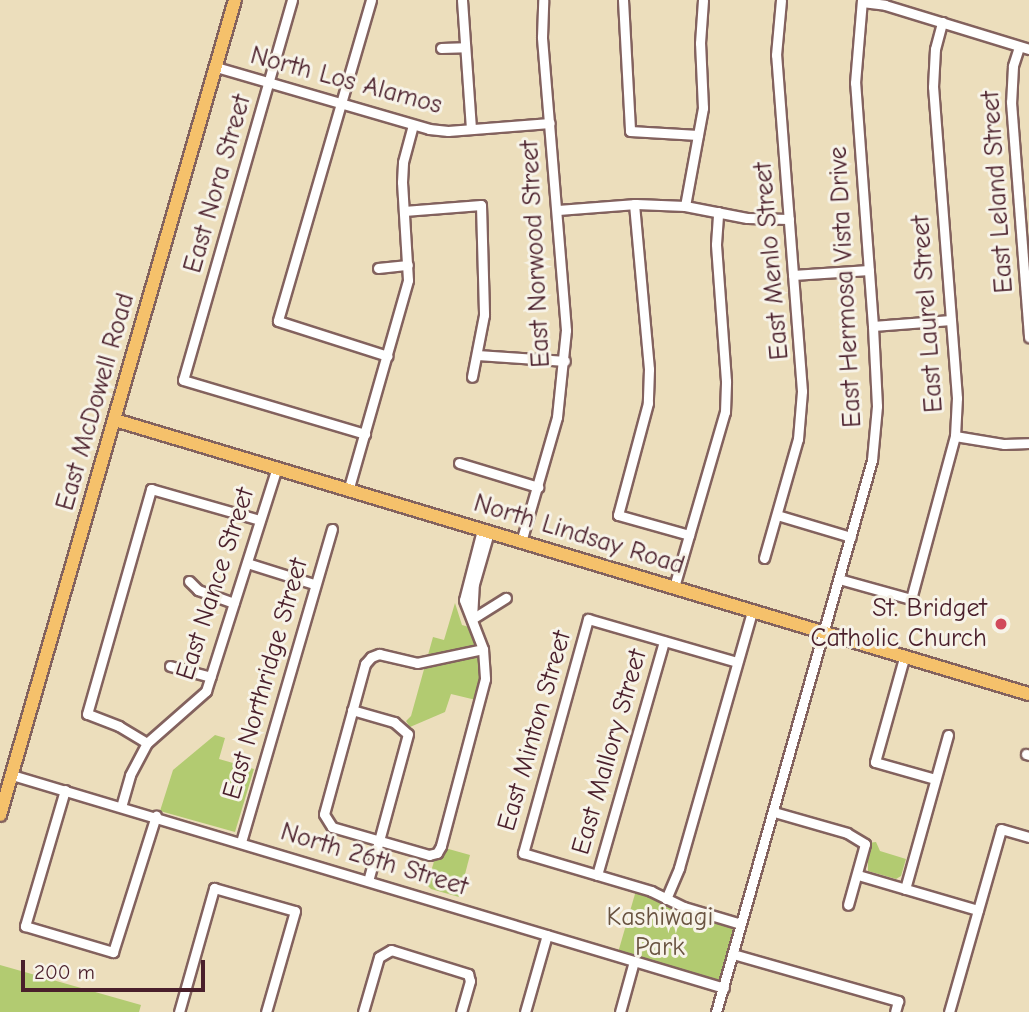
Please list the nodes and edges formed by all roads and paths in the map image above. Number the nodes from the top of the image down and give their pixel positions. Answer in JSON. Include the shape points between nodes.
{"nodes":[{"id":1,"x":235,"y":0,"type":"edge"},
{"id":2,"x":292,"y":0,"type":"edge"},
{"id":3,"x":371,"y":0,"type":"edge"},
{"id":4,"x":462,"y":0,"type":"edge"},
{"id":5,"x":543,"y":0,"type":"edge"},
{"id":6,"x":624,"y":0,"type":"edge"},
{"id":7,"x":703,"y":0,"type":"edge"},
{"id":8,"x":781,"y":0,"type":"edge"},
{"id":9,"x":862,"y":1,"type":"edge"},
{"id":10,"x":942,"y":22,"type":"junction"},
{"id":11,"x":465,"y":47,"type":"junction"},
{"id":12,"x":441,"y":48,"type":"dead end"},
{"id":13,"x":1024,"y":48,"type":"edge"},
{"id":14,"x":216,"y":67,"type":"junction"},
{"id":15,"x":269,"y":82,"type":"junction"},
{"id":16,"x":340,"y":103,"type":"junction"},
{"id":17,"x":550,"y":123,"type":"junction"},
{"id":18,"x":413,"y":125,"type":"junction"},
{"id":19,"x":471,"y":128,"type":"junction"},
{"id":20,"x":698,"y":135,"type":"junction"},
{"id":21,"x":634,"y":204,"type":"junction"},
{"id":22,"x":685,"y":206,"type":"junction"},
{"id":23,"x":558,"y":210,"type":"junction"},
{"id":24,"x":404,"y":211,"type":"junction"},
{"id":25,"x":718,"y":212,"type":"junction"},
{"id":26,"x":789,"y":219,"type":"junction"},
{"id":27,"x":408,"y":265,"type":"junction"},
{"id":28,"x":378,"y":268,"type":"dead end"},
{"id":29,"x":869,"y":270,"type":"junction"},
{"id":30,"x":793,"y":275,"type":"junction"},
{"id":31,"x":951,"y":320,"type":"junction"},
{"id":32,"x":873,"y":326,"type":"junction"},
{"id":33,"x":1029,"y":337,"type":"edge"},
{"id":34,"x":478,"y":355,"type":"junction"},
{"id":35,"x":388,"y":356,"type":"junction"},
{"id":36,"x":565,"y":361,"type":"junction"},
{"id":37,"x":472,"y":377,"type":"dead end"},
{"id":38,"x":115,"y":420,"type":"junction"},
{"id":39,"x":365,"y":434,"type":"junction"},
{"id":40,"x":955,"y":436,"type":"junction"},
{"id":41,"x":1029,"y":443,"type":"edge"},
{"id":42,"x":459,"y":463,"type":"dead end"},
{"id":43,"x":276,"y":470,"type":"junction"},
{"id":44,"x":538,"y":487,"type":"junction"},
{"id":45,"x":348,"y":491,"type":"junction"},
{"id":46,"x":777,"y":515,"type":"junction"},
{"id":47,"x":260,"y":520,"type":"junction"},
{"id":48,"x":332,"y":529,"type":"dead end"},
{"id":49,"x":485,"y":531,"type":"junction"},
{"id":50,"x":689,"y":535,"type":"junction"},
{"id":51,"x":851,"y":537,"type":"junction"},
{"id":52,"x":521,"y":542,"type":"junction"},
{"id":53,"x":764,"y":558,"type":"dead end"},
{"id":54,"x":247,"y":563,"type":"junction"},
{"id":55,"x":839,"y":579,"type":"junction"},
{"id":56,"x":189,"y":581,"type":"dead end"},
{"id":57,"x":314,"y":584,"type":"junction"},
{"id":58,"x":674,"y":587,"type":"junction"},
{"id":59,"x":506,"y":598,"type":"dead end"},
{"id":60,"x":234,"y":603,"type":"junction"},
{"id":61,"x":752,"y":611,"type":"junction"},
{"id":62,"x":472,"y":619,"type":"junction"},
{"id":63,"x":824,"y":633,"type":"junction"},
{"id":64,"x":664,"y":641,"type":"junction"},
{"id":65,"x":483,"y":649,"type":"junction"},
{"id":66,"x":904,"y":658,"type":"junction"},
{"id":67,"x":737,"y":662,"type":"junction"},
{"id":68,"x":170,"y":666,"type":"dead end"},
{"id":69,"x":211,"y":677,"type":"junction"},
{"id":70,"x":1029,"y":694,"type":"edge"},
{"id":71,"x":352,"y":709,"type":"junction"},
{"id":72,"x":948,"y":735,"type":"dead end"},
{"id":73,"x":147,"y":743,"type":"junction"},
{"id":74,"x":12,"y":775,"type":"junction"},
{"id":75,"x":935,"y":779,"type":"junction"},
{"id":76,"x":65,"y":790,"type":"junction"},
{"id":77,"x":121,"y":807,"type":"junction"},
{"id":78,"x":774,"y":812,"type":"junction"},
{"id":79,"x":0,"y":815,"type":"edge"},
{"id":80,"x":156,"y":816,"type":"junction"},
{"id":81,"x":1029,"y":837,"type":"edge"},
{"id":82,"x":379,"y":840,"type":"junction"},
{"id":83,"x":241,"y":842,"type":"junction"},
{"id":84,"x":597,"y":875,"type":"junction"},
{"id":85,"x":858,"y":875,"type":"junction"},
{"id":86,"x":368,"y":881,"type":"junction"},
{"id":87,"x":905,"y":889,"type":"junction"},
{"id":88,"x":666,"y":900,"type":"junction"},
{"id":89,"x":849,"y":905,"type":"dead end"},
{"id":90,"x":978,"y":910,"type":"junction"},
{"id":91,"x":741,"y":924,"type":"junction"},
{"id":92,"x":547,"y":935,"type":"junction"},
{"id":93,"x":733,"y":954,"type":"junction"},
{"id":94,"x":634,"y":961,"type":"junction"},
{"id":95,"x":724,"y":988,"type":"junction"},
{"id":96,"x":179,"y":1012,"type":"edge"},
{"id":97,"x":266,"y":1012,"type":"edge"},
{"id":98,"x":363,"y":1012,"type":"edge"},
{"id":99,"x":461,"y":1012,"type":"edge"},
{"id":100,"x":525,"y":1012,"type":"edge"},
{"id":101,"x":620,"y":1012,"type":"edge"},
{"id":102,"x":716,"y":1012,"type":"edge"},
{"id":103,"x":895,"y":1012,"type":"edge"},
{"id":104,"x":949,"y":1012,"type":"edge"}],
"edges":[{"from":1,"to":14,"type":"main road","name":"East McDowell Road"},
{"from":2,"to":15,"type":"street","name":"East Nora Street"},
{"from":3,"to":16,"type":"street"},
{"from":4,"to":11,"type":"street"},
{"from":5,"to":17,"type":"street","name":"East Norwood Street"},
{"from":6,"to":20,"type":"street","via":[[630,131]]},
{"from":7,"to":20,"type":"street","via":[[703,108]]},
{"from":8,"to":26,"type":"street","name":"East Menlo Street","via":[[776,55]]},
{"from":9,"to":10,"type":"street"},
{"from":9,"to":29,"type":"street","name":"East Hermosa Vista Drive","via":[[855,83]]},
{"from":10,"to":13,"type":"street"},
{"from":10,"to":31,"type":"street","name":"East Laurel Street","via":[[933,87]]},
{"from":11,"to":12,"type":"street"},
{"from":11,"to":19,"type":"street"},
{"from":13,"to":33,"type":"street","name":"East Leland Street","via":[[1013,66],[1011,102]]},
{"from":14,"to":15,"type":"street","name":"North Los Alamos"},
{"from":14,"to":38,"type":"main road","name":"East McDowell Road"},
{"from":15,"to":16,"type":"street","name":"North Los Alamos"},
{"from":15,"to":39,"type":"street","name":"East Nora Street","via":[[183,380]]},
{"from":16,"to":18,"type":"street","name":"North Los Alamos"},
{"from":16,"to":35,"type":"street","via":[[278,321]]},
{"from":17,"to":19,"type":"street","name":"North Los Alamos"},
{"from":17,"to":23,"type":"street","name":"East Norwood Street"},
{"from":18,"to":19,"type":"street","name":"North Los Alamos","via":[[447,131]]},
{"from":18,"to":24,"type":"street","via":[[403,162]]},
{"from":20,"to":22,"type":"street"},
{"from":21,"to":22,"type":"street"},
{"from":21,"to":23,"type":"street"},
{"from":21,"to":50,"type":"street","via":[[648,403],[618,515]]},
{"from":22,"to":25,"type":"street"},
{"from":23,"to":36,"type":"street","name":"East Norwood Street"},
{"from":24,"to":27,"type":"street"},
{"from":24,"to":34,"type":"street","via":[[481,205],[484,315]]},
{"from":25,"to":26,"type":"street"},
{"from":25,"to":50,"type":"street","via":[[725,412]]},
{"from":26,"to":30,"type":"street","name":"East Menlo Street"},
{"from":27,"to":28,"type":"street"},
{"from":27,"to":35,"type":"street","via":[[405,297]]},
{"from":29,"to":30,"type":"street"},
{"from":29,"to":32,"type":"street","name":"East Hermosa Vista Drive"},
{"from":30,"to":46,"type":"street","name":"East Menlo Street","via":[[803,376],[800,424]]},
{"from":31,"to":32,"type":"street"},
{"from":31,"to":40,"type":"street","name":"East Laurel Street"},
{"from":32,"to":51,"type":"street","name":"East Hermosa Vista Drive","via":[[876,431]]},
{"from":34,"to":36,"type":"street"},
{"from":34,"to":37,"type":"street"},
{"from":35,"to":39,"type":"street"},
{"from":36,"to":44,"type":"street","name":"East Norwood Street","via":[[557,417]]},
{"from":38,"to":43,"type":"main road","name":"North Lindsay Road"},
{"from":38,"to":74,"type":"main road","name":"East McDowell Road"},
{"from":39,"to":45,"type":"street"},
{"from":40,"to":41,"type":"street"},
{"from":40,"to":55,"type":"street","name":"East Laurel Street","via":[[911,599]]},
{"from":42,"to":44,"type":"street"},
{"from":43,"to":45,"type":"main road","name":"North Lindsay Road"},
{"from":43,"to":47,"type":"street","name":"East Nance Street"},
{"from":44,"to":52,"type":"street","name":"East Norwood Street"},
{"from":45,"to":49,"type":"main road","name":"North Lindsay Road"},
{"from":46,"to":51,"type":"street"},
{"from":46,"to":53,"type":"street","name":"East Menlo Street"},
{"from":47,"to":54,"type":"street","name":"East Nance Street"},
{"from":47,"to":73,"type":"street","via":[[151,489],[87,714]]},
{"from":48,"to":57,"type":"street","name":"East Northridge Street"},
{"from":49,"to":52,"type":"main road","name":"North Lindsay Road"},
{"from":49,"to":62,"type":"street"},
{"from":50,"to":58,"type":"street"},
{"from":51,"to":55,"type":"street","name":"East Hermosa Vista Drive"},
{"from":52,"to":58,"type":"main road","name":"North Lindsay Road"},
{"from":54,"to":57,"type":"street"},
{"from":54,"to":60,"type":"street","name":"East Nance Street"},
{"from":55,"to":63,"type":"street","name":"East Hermosa Vista Drive"},
{"from":56,"to":60,"type":"street","via":[[198,590]]},
{"from":57,"to":83,"type":"street","name":"East Northridge Street"},
{"from":58,"to":61,"type":"main road","name":"North Lindsay Road"},
{"from":59,"to":62,"type":"street"},
{"from":60,"to":69,"type":"street","name":"East Nance Street"},
{"from":61,"to":63,"type":"main road","name":"North Lindsay Road"},
{"from":61,"to":67,"type":"street"},
{"from":62,"to":65,"type":"street"},
{"from":63,"to":66,"type":"main road","name":"North Lindsay Road"},
{"from":63,"to":78,"type":"street","name":"East Hermosa Vista Drive"},
{"from":64,"to":67,"type":"street"},
{"from":64,"to":84,"type":"street","name":"East Mallory Street"},
{"from":64,"to":84,"type":"street","name":"East Minton Street","via":[[588,619],[523,853]]},
{"from":65,"to":71,"type":"street","via":[[417,663],[379,654],[371,657]]},
{"from":65,"to":82,"type":"street","via":[[482,695],[437,853],[429,855]]},
{"from":66,"to":70,"type":"main road","name":"North Lindsay Road"},
{"from":66,"to":75,"type":"street","via":[[875,762]]},
{"from":67,"to":88,"type":"street"},
{"from":68,"to":69,"type":"street"},
{"from":69,"to":73,"type":"street","name":"East Nance Street","via":[[197,701]]},
{"from":71,"to":82,"type":"street","via":[[394,722],[408,734]]},
{"from":71,"to":82,"type":"street","via":[[324,814],[332,827]]},
{"from":72,"to":75,"type":"street"},
{"from":73,"to":77,"type":"street","name":"East Nance Street","via":[[130,775]]},
{"from":74,"to":76,"type":"street","name":"North 26th Street"},
{"from":74,"to":79,"type":"main road","name":"East McDowell Road"},
{"from":75,"to":87,"type":"street"},
{"from":76,"to":77,"type":"street","name":"North 26th Street"},
{"from":76,"to":80,"type":"street","via":[[25,926],[113,952]]},
{"from":77,"to":80,"type":"street","name":"North 26th Street"},
{"from":78,"to":85,"type":"street","via":[[847,833],[865,844]]},
{"from":78,"to":91,"type":"street","name":"East Hermosa Vista Drive"},
{"from":80,"to":83,"type":"street","name":"North 26th Street"},
{"from":81,"to":90,"type":"street","via":[[1001,829]]},
{"from":82,"to":86,"type":"street"},
{"from":83,"to":86,"type":"street","name":"North 26th Street"},
{"from":84,"to":88,"type":"street"},
{"from":85,"to":87,"type":"street"},
{"from":85,"to":89,"type":"street"},
{"from":86,"to":92,"type":"street","name":"North 26th Street"},
{"from":87,"to":90,"type":"street"},
{"from":88,"to":91,"type":"street"},
{"from":90,"to":104,"type":"street"},
{"from":91,"to":93,"type":"street","name":"East Hermosa Vista Drive"},
{"from":92,"to":94,"type":"street","name":"North 26th Street"},
{"from":92,"to":100,"type":"street"},
{"from":93,"to":95,"type":"street","name":"East Hermosa Vista Drive"},
{"from":93,"to":103,"type":"street","via":[[898,1001]]},
{"from":94,"to":95,"type":"street","name":"North 26th Street"},
{"from":94,"to":101,"type":"street"},
{"from":95,"to":102,"type":"street","name":"East Hermosa Vista Drive"},
{"from":96,"to":97,"type":"street","via":[[215,888],[295,911]]},
{"from":98,"to":99,"type":"street","via":[[379,957],[391,950],[468,974]]}]}
